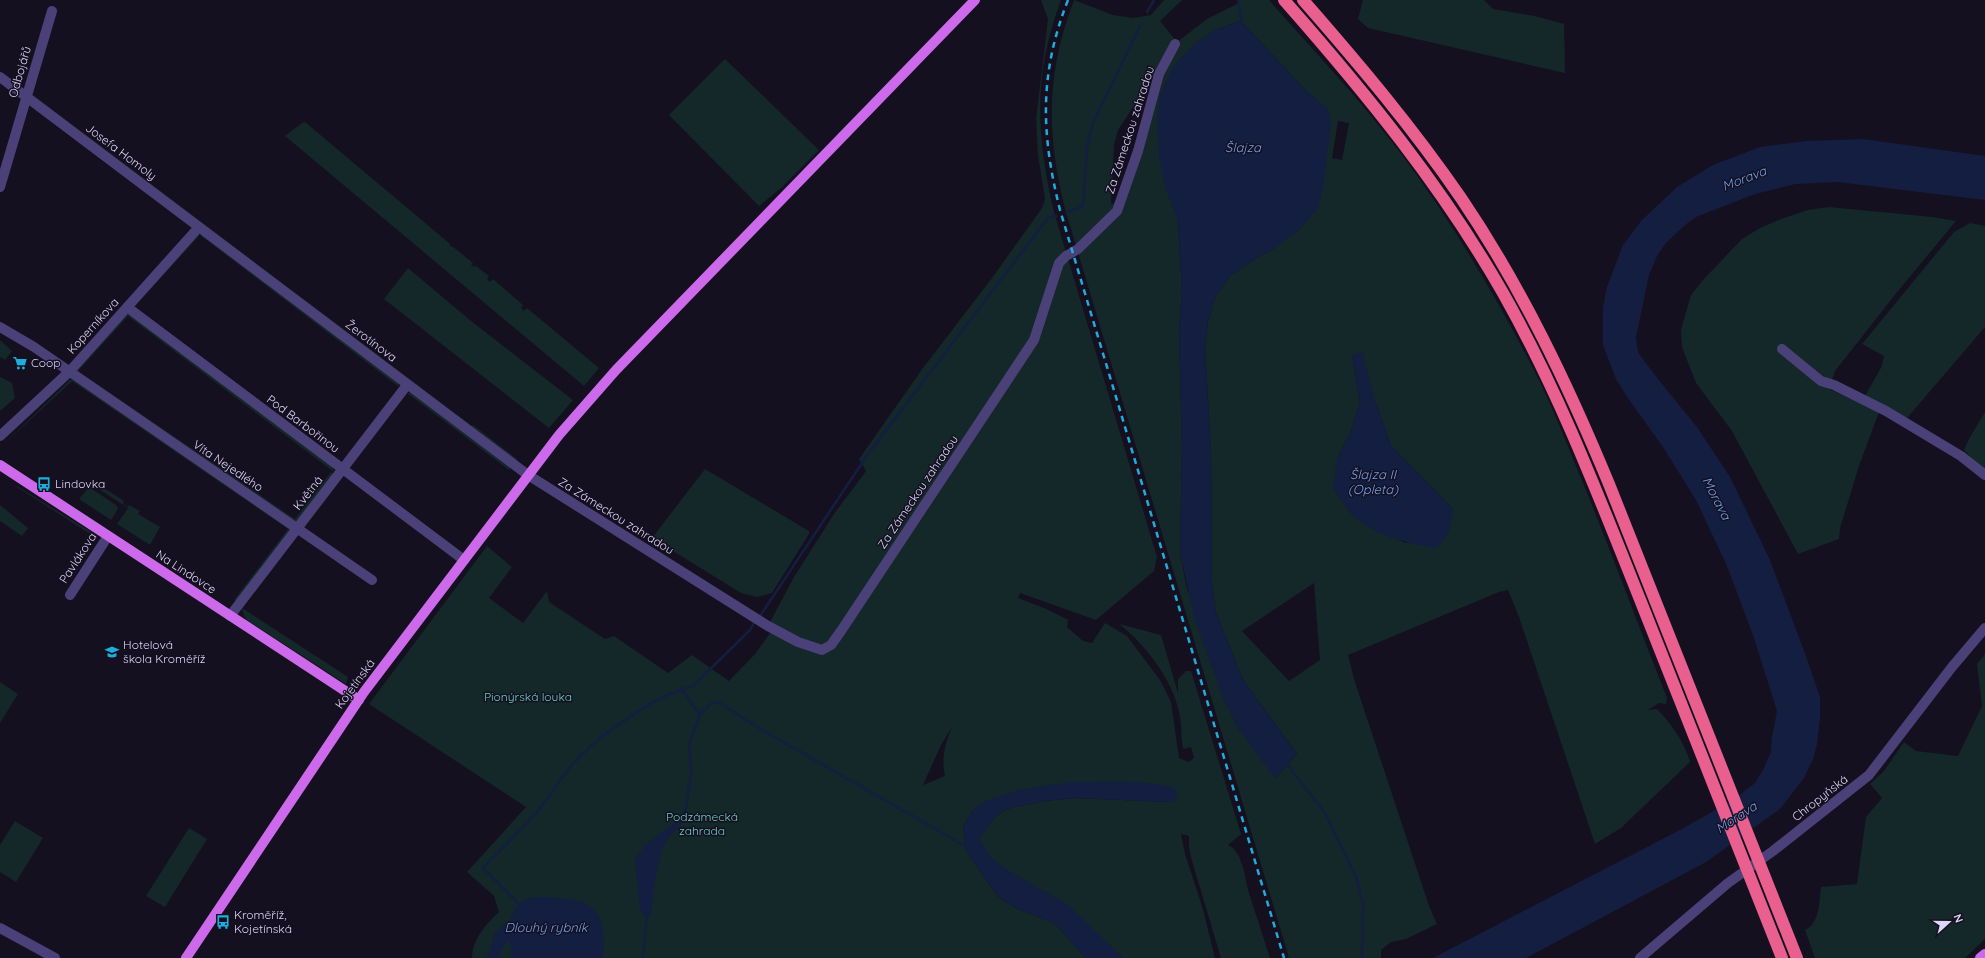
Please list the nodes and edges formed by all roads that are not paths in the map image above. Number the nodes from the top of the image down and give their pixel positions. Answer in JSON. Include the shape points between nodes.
{"nodes":[{"id":1,"x":975,"y":0,"type":"edge"},
{"id":2,"x":1275,"y":0,"type":"edge"},
{"id":3,"x":1284,"y":0,"type":"edge"},
{"id":4,"x":1303,"y":0,"type":"edge"},
{"id":5,"x":52,"y":11,"type":"dead end"},
{"id":6,"x":1175,"y":44,"type":"dead end"},
{"id":7,"x":0,"y":77,"type":"edge"},
{"id":8,"x":27,"y":97,"type":"junction"},
{"id":9,"x":1378,"y":109,"type":"junction"},
{"id":10,"x":4,"y":162,"type":"edge"},
{"id":11,"x":0,"y":187,"type":"edge"},
{"id":12,"x":199,"y":228,"type":"junction"},
{"id":13,"x":127,"y":308,"type":"junction"},
{"id":14,"x":0,"y":328,"type":"edge"},
{"id":15,"x":1782,"y":349,"type":"dead end"},
{"id":16,"x":69,"y":372,"type":"junction"},
{"id":17,"x":407,"y":385,"type":"junction"},
{"id":18,"x":0,"y":436,"type":"edge"},
{"id":19,"x":0,"y":465,"type":"edge"},
{"id":20,"x":342,"y":470,"type":"junction"},
{"id":21,"x":1985,"y":475,"type":"edge"},
{"id":22,"x":528,"y":476,"type":"junction"},
{"id":23,"x":297,"y":529,"type":"junction"},
{"id":24,"x":108,"y":536,"type":"junction"},
{"id":25,"x":464,"y":560,"type":"junction"},
{"id":26,"x":372,"y":580,"type":"dead end"},
{"id":27,"x":70,"y":595,"type":"dead end"},
{"id":28,"x":230,"y":616,"type":"junction"},
{"id":29,"x":1985,"y":628,"type":"edge"},
{"id":30,"x":359,"y":700,"type":"junction"},
{"id":31,"x":0,"y":928,"type":"edge"},
{"id":32,"x":1985,"y":954,"type":"edge"},
{"id":33,"x":56,"y":958,"type":"edge"},
{"id":34,"x":186,"y":958,"type":"edge"},
{"id":35,"x":1640,"y":958,"type":"edge"},
{"id":36,"x":1782,"y":958,"type":"edge"},
{"id":37,"x":1797,"y":958,"type":"edge"},
{"id":38,"x":1980,"y":958,"type":"edge"}],
"edges":[{"from":1,"to":22,"type":"main road","name":"Kojetínská","via":[[616,370],[559,435]]},
{"from":2,"to":9,"type":"highway"},
{"from":3,"to":9,"type":"highway"},
{"from":4,"to":37,"type":"highway","via":[[1411,128],[1462,199],[1538,326],[1582,421]]},
{"from":5,"to":8,"type":"street","name":"Odbojářů"},
{"from":6,"to":22,"type":"street","name":"Za Zámeckou zahradou","via":[[1159,74],[1138,151],[1117,211],[1078,249],[1059,263],[1034,340],[831,645],[822,650],[798,642],[768,626]]},
{"from":7,"to":8,"type":"street","name":"Josefa Homoly"},
{"from":8,"to":10,"type":"street","name":"Odbojářů"},
{"from":8,"to":12,"type":"street","name":"Josefa Homoly"},
{"from":9,"to":36,"type":"highway","via":[[1450,207],[1502,291],[1543,368],[1580,451]]},
{"from":10,"to":11,"type":"street","name":"Odbojářů"},
{"from":12,"to":13,"type":"street","name":"Koperníkova"},
{"from":12,"to":17,"type":"street","name":"Žerotínova"},
{"from":13,"to":16,"type":"street","name":"Koperníkova"},
{"from":13,"to":20,"type":"street","name":"Pod Barbořinou"},
{"from":14,"to":16,"type":"street","name":"Víta Nejedlého","via":[[34,347]]},
{"from":15,"to":21,"type":"street","via":[[1821,381],[1886,411],[1961,456]]},
{"from":16,"to":18,"type":"street","name":"Koperníkova"},
{"from":16,"to":23,"type":"street","name":"Víta Nejedlého"},
{"from":17,"to":20,"type":"street","name":"Květná"},
{"from":17,"to":22,"type":"street","name":"Žerotínova"},
{"from":19,"to":24,"type":"main road","name":"Na Lindovce"},
{"from":20,"to":23,"type":"street","name":"Květná"},
{"from":20,"to":25,"type":"street","name":"Pod Barbořinou"},
{"from":22,"to":25,"type":"main road","name":"Kojetínská"},
{"from":23,"to":26,"type":"street","name":"Víta Nejedlého"},
{"from":23,"to":28,"type":"street","name":"Květná"},
{"from":24,"to":27,"type":"street","name":"Pavlákova"},
{"from":24,"to":28,"type":"main road","name":"Na Lindovce"},
{"from":25,"to":30,"type":"main road","name":"Kojetínská"},
{"from":28,"to":30,"type":"main road","name":"Na Lindovce"},
{"from":29,"to":35,"type":"street","name":"Chropyňská","via":[[1869,775],[1728,883]]},
{"from":30,"to":34,"type":"main road","name":"Kojetínská"},
{"from":31,"to":33,"type":"street"},
{"from":32,"to":38,"type":"main road"}]}
